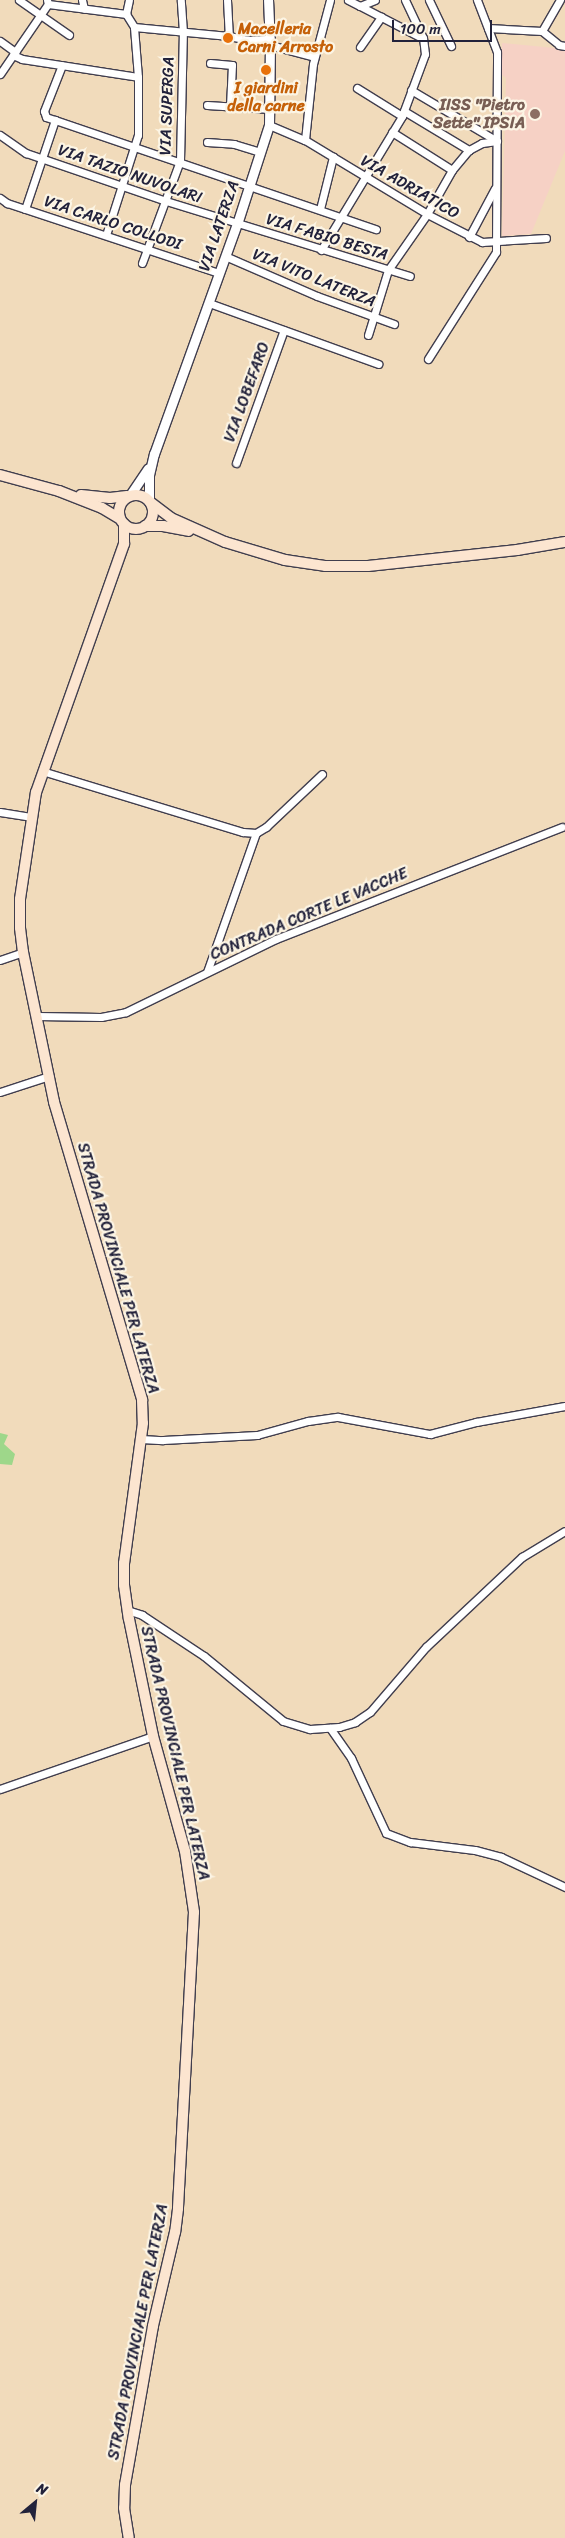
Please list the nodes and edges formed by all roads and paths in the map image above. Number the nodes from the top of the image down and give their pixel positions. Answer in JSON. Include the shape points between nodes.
{"nodes":[{"id":1,"x":20,"y":0,"type":"edge"},
{"id":2,"x":82,"y":0,"type":"edge"},
{"id":3,"x":129,"y":0,"type":"edge"},
{"id":4,"x":181,"y":0,"type":"edge"},
{"id":5,"x":227,"y":0,"type":"edge"},
{"id":6,"x":268,"y":0,"type":"edge"},
{"id":7,"x":330,"y":0,"type":"edge"},
{"id":8,"x":348,"y":0,"type":"edge"},
{"id":9,"x":375,"y":0,"type":"edge"},
{"id":10,"x":404,"y":0,"type":"edge"},
{"id":11,"x":429,"y":0,"type":"edge"},
{"id":12,"x":477,"y":0,"type":"edge"},
{"id":13,"x":560,"y":0,"type":"edge"},
{"id":14,"x":48,"y":2,"type":"edge"},
{"id":15,"x":360,"y":6,"type":"junction"},
{"id":16,"x":84,"y":9,"type":"junction"},
{"id":17,"x":126,"y":14,"type":"junction"},
{"id":18,"x":41,"y":15,"type":"junction"},
{"id":19,"x":381,"y":17,"type":"junction"},
{"id":20,"x":134,"y":27,"type":"junction"},
{"id":21,"x":488,"y":28,"type":"junction"},
{"id":22,"x":542,"y":31,"type":"junction"},
{"id":23,"x":183,"y":32,"type":"junction"},
{"id":24,"x":69,"y":35,"type":"dead end"},
{"id":25,"x":229,"y":36,"type":"junction"},
{"id":26,"x":423,"y":38,"type":"junction"},
{"id":27,"x":0,"y":41,"type":"edge"},
{"id":28,"x":270,"y":42,"type":"junction"},
{"id":29,"x":451,"y":46,"type":"dead end"},
{"id":30,"x":565,"y":46,"type":"edge"},
{"id":31,"x":360,"y":47,"type":"dead end"},
{"id":32,"x":14,"y":53,"type":"junction"},
{"id":33,"x":311,"y":56,"type":"dead end"},
{"id":34,"x":210,"y":63,"type":"dead end"},
{"id":35,"x":62,"y":66,"type":"junction"},
{"id":36,"x":0,"y":74,"type":"edge"},
{"id":37,"x":138,"y":77,"type":"junction"},
{"id":38,"x":357,"y":88,"type":"dead end"},
{"id":39,"x":411,"y":90,"type":"junction"},
{"id":40,"x":207,"y":105,"type":"dead end"},
{"id":41,"x":230,"y":106,"type":"junction"},
{"id":42,"x":270,"y":109,"type":"junction"},
{"id":43,"x":403,"y":113,"type":"junction"},
{"id":44,"x":55,"y":120,"type":"junction"},
{"id":45,"x":268,"y":125,"type":"junction"},
{"id":46,"x":392,"y":132,"type":"junction"},
{"id":47,"x":0,"y":135,"type":"edge"},
{"id":48,"x":305,"y":140,"type":"junction"},
{"id":49,"x":496,"y":141,"type":"junction"},
{"id":50,"x":207,"y":142,"type":"dead end"},
{"id":51,"x":136,"y":146,"type":"junction"},
{"id":52,"x":469,"y":150,"type":"junction"},
{"id":53,"x":260,"y":152,"type":"junction"},
{"id":54,"x":333,"y":157,"type":"junction"},
{"id":55,"x":43,"y":158,"type":"junction"},
{"id":56,"x":180,"y":162,"type":"junction"},
{"id":57,"x":452,"y":170,"type":"junction"},
{"id":58,"x":364,"y":176,"type":"junction"},
{"id":59,"x":123,"y":185,"type":"junction"},
{"id":60,"x":250,"y":185,"type":"junction"},
{"id":61,"x":496,"y":185,"type":"junction"},
{"id":62,"x":0,"y":198,"type":"edge"},
{"id":63,"x":166,"y":201,"type":"junction"},
{"id":64,"x":25,"y":209,"type":"junction"},
{"id":65,"x":320,"y":209,"type":"junction"},
{"id":66,"x":427,"y":214,"type":"junction"},
{"id":67,"x":342,"y":216,"type":"junction"},
{"id":68,"x":237,"y":224,"type":"junction"},
{"id":69,"x":376,"y":229,"type":"dead end"},
{"id":70,"x":106,"y":235,"type":"junction"},
{"id":71,"x":469,"y":236,"type":"junction"},
{"id":72,"x":546,"y":238,"type":"dead end"},
{"id":73,"x":496,"y":242,"type":"junction"},
{"id":74,"x":147,"y":249,"type":"junction"},
{"id":75,"x":322,"y":250,"type":"junction"},
{"id":76,"x":225,"y":256,"type":"junction"},
{"id":77,"x":142,"y":264,"type":"dead end"},
{"id":78,"x":388,"y":270,"type":"junction"},
{"id":79,"x":219,"y":273,"type":"junction"},
{"id":80,"x":410,"y":276,"type":"dead end"},
{"id":81,"x":209,"y":303,"type":"junction"},
{"id":82,"x":374,"y":318,"type":"junction"},
{"id":83,"x":394,"y":324,"type":"dead end"},
{"id":84,"x":284,"y":330,"type":"junction"},
{"id":85,"x":368,"y":336,"type":"dead end"},
{"id":86,"x":428,"y":358,"type":"dead end"},
{"id":87,"x":378,"y":364,"type":"dead end"},
{"id":88,"x":154,"y":454,"type":"junction"},
{"id":89,"x":236,"y":463,"type":"dead end"},
{"id":90,"x":0,"y":475,"type":"edge"},
{"id":91,"x":59,"y":491,"type":"junction"},
{"id":92,"x":128,"y":496,"type":"junction"},
{"id":93,"x":150,"y":501,"type":"junction"},
{"id":94,"x":122,"y":522,"type":"junction"},
{"id":95,"x":144,"y":527,"type":"junction"},
{"id":96,"x":211,"y":537,"type":"junction"},
{"id":97,"x":565,"y":542,"type":"edge"},
{"id":98,"x":121,"y":552,"type":"junction"},
{"id":99,"x":42,"y":771,"type":"junction"},
{"id":100,"x":322,"y":774,"type":"dead end"},
{"id":101,"x":0,"y":812,"type":"edge"},
{"id":102,"x":31,"y":817,"type":"junction"},
{"id":103,"x":562,"y":827,"type":"dead end"},
{"id":104,"x":256,"y":833,"type":"junction"},
{"id":105,"x":23,"y":952,"type":"junction"},
{"id":106,"x":0,"y":960,"type":"edge"},
{"id":107,"x":207,"y":972,"type":"junction"},
{"id":108,"x":37,"y":1016,"type":"junction"},
{"id":109,"x":49,"y":1076,"type":"junction"},
{"id":110,"x":0,"y":1092,"type":"edge"},
{"id":111,"x":565,"y":1406,"type":"edge"},
{"id":112,"x":141,"y":1440,"type":"junction"},
{"id":113,"x":565,"y":1531,"type":"edge"},
{"id":114,"x":127,"y":1610,"type":"junction"},
{"id":115,"x":330,"y":1728,"type":"junction"},
{"id":116,"x":153,"y":1736,"type":"junction"},
{"id":117,"x":0,"y":1789,"type":"edge"},
{"id":118,"x":565,"y":1887,"type":"edge"},
{"id":119,"x":129,"y":2538,"type":"edge"}],
"edges":[{"from":1,"to":18,"type":"street"},
{"from":2,"to":16,"type":"street"},
{"from":3,"to":17,"type":"street"},
{"from":4,"to":23,"type":"street","name":"VIA SUPERGA"},
{"from":5,"to":25,"type":"street"},
{"from":6,"to":28,"type":"street","name":"VIA LATERZA"},
{"from":7,"to":48,"type":"street","via":[[314,64]]},
{"from":8,"to":15,"type":"street"},
{"from":9,"to":15,"type":"street"},
{"from":10,"to":26,"type":"street"},
{"from":11,"to":29,"type":"street"},
{"from":12,"to":21,"type":"street"},
{"from":13,"to":22,"type":"street"},
{"from":14,"to":16,"type":"street"},
{"from":14,"to":18,"type":"street"},
{"from":15,"to":19,"type":"street"},
{"from":16,"to":17,"type":"street"},
{"from":17,"to":20,"type":"street"},
{"from":18,"to":24,"type":"street"},
{"from":18,"to":32,"type":"street"},
{"from":19,"to":26,"type":"street"},
{"from":19,"to":31,"type":"street"},
{"from":20,"to":23,"type":"street"},
{"from":20,"to":37,"type":"street"},
{"from":21,"to":22,"type":"street"},
{"from":21,"to":49,"type":"street","via":[[497,52]]},
{"from":22,"to":30,"type":"street"},
{"from":23,"to":25,"type":"street"},
{"from":23,"to":56,"type":"street","name":"VIA SUPERGA"},
{"from":25,"to":28,"type":"street"},
{"from":26,"to":39,"type":"street","via":[[425,54]]},
{"from":27,"to":32,"type":"street"},
{"from":28,"to":33,"type":"street"},
{"from":28,"to":42,"type":"street","name":"VIA LATERZA"},
{"from":32,"to":35,"type":"street","via":[[22,59]]},
{"from":32,"to":36,"type":"street"},
{"from":34,"to":41,"type":"street","via":[[232,65]]},
{"from":35,"to":37,"type":"street"},
{"from":35,"to":44,"type":"street","via":[[44,111],[46,117]]},
{"from":37,"to":51,"type":"street"},
{"from":38,"to":43,"type":"street"},
{"from":39,"to":43,"type":"street"},
{"from":39,"to":49,"type":"street"},
{"from":40,"to":41,"type":"street"},
{"from":41,"to":42,"type":"street"},
{"from":42,"to":45,"type":"street","name":"VIA LATERZA"},
{"from":43,"to":46,"type":"street"},
{"from":43,"to":52,"type":"street"},
{"from":44,"to":51,"type":"street"},
{"from":44,"to":55,"type":"street"},
{"from":45,"to":48,"type":"street","name":"VIA ADRIATICO"},
{"from":45,"to":53,"type":"street","name":"VIA LATERZA"},
{"from":46,"to":57,"type":"street"},
{"from":46,"to":58,"type":"street"},
{"from":47,"to":55,"type":"street","name":"VIA TAZIO NUVOLARI","via":[[26,153]]},
{"from":48,"to":54,"type":"street","name":"VIA ADRIATICO"},
{"from":49,"to":52,"type":"street","via":[[482,143]]},
{"from":49,"to":61,"type":"street"},
{"from":50,"to":53,"type":"street","via":[[234,144]]},
{"from":51,"to":56,"type":"street"},
{"from":51,"to":59,"type":"street"},
{"from":52,"to":57,"type":"street"},
{"from":53,"to":60,"type":"street","name":"VIA LATERZA"},
{"from":54,"to":58,"type":"street","name":"VIA ADRIATICO"},
{"from":54,"to":65,"type":"street"},
{"from":55,"to":59,"type":"street","name":"VIA TAZIO NUVOLARI"},
{"from":55,"to":64,"type":"street"},
{"from":56,"to":60,"type":"street"},
{"from":56,"to":63,"type":"street","name":"VIA SUPERGA"},
{"from":57,"to":66,"type":"street"},
{"from":58,"to":66,"type":"street","name":"VIA ADRIATICO"},
{"from":58,"to":67,"type":"street"},
{"from":59,"to":63,"type":"street","name":"VIA TAZIO NUVOLARI"},
{"from":59,"to":70,"type":"street"},
{"from":60,"to":65,"type":"street"},
{"from":60,"to":68,"type":"street","name":"VIA LATERZA"},
{"from":61,"to":71,"type":"street"},
{"from":61,"to":73,"type":"street"},
{"from":62,"to":64,"type":"street","name":"VIA CARLO COLLODI"},
{"from":63,"to":68,"type":"street","name":"VIA TAZIO NUVOLARI"},
{"from":63,"to":74,"type":"street","name":"VIA SUPERGA"},
{"from":64,"to":70,"type":"street","name":"VIA CARLO COLLODI"},
{"from":65,"to":67,"type":"street"},
{"from":66,"to":71,"type":"street","name":"VIA ADRIATICO"},
{"from":66,"to":78,"type":"street"},
{"from":67,"to":69,"type":"street"},
{"from":67,"to":75,"type":"street"},
{"from":68,"to":75,"type":"street","name":"VIA FABIO BESTA"},
{"from":68,"to":76,"type":"street","name":"VIA LATERZA"},
{"from":70,"to":74,"type":"street","name":"VIA CARLO COLLODI"},
{"from":71,"to":73,"type":"street","name":"VIA ADRIATICO","via":[[482,242]]},
{"from":72,"to":73,"type":"street","name":"VIA ADRIATICO"},
{"from":73,"to":86,"type":"street","via":[[496,252]]},
{"from":74,"to":77,"type":"street","name":"VIA SUPERGA"},
{"from":74,"to":79,"type":"street","name":"VIA CARLO COLLODI"},
{"from":75,"to":78,"type":"street","name":"VIA FABIO BESTA"},
{"from":76,"to":79,"type":"street","name":"VIA LATERZA"},
{"from":76,"to":82,"type":"street","name":"VIA VITO LATERZA"},
{"from":78,"to":80,"type":"street","name":"VIA FABIO BESTA"},
{"from":78,"to":82,"type":"street"},
{"from":79,"to":81,"type":"street","name":"VIA LATERZA"},
{"from":81,"to":84,"type":"street"},
{"from":81,"to":88,"type":"street","name":"VIA LATERZA"},
{"from":82,"to":83,"type":"street","name":"VIA VITO LATERZA"},
{"from":82,"to":85,"type":"street"},
{"from":84,"to":87,"type":"street"},
{"from":84,"to":89,"type":"street","name":"VIA LOBEFARO"},
{"from":88,"to":92,"type":"street","via":[[142,479]]},
{"from":88,"to":93,"type":"street","via":[[149,475]]},
{"from":90,"to":91,"type":"main road"},
{"from":91,"to":92,"type":"main road","via":[[110,498]]},
{"from":91,"to":94,"type":"main road","via":[[94,504]]},
{"from":92,"to":93,"type":"main road","via":[[140,495]]},
{"from":92,"to":94,"type":"main road","via":[[120,504]]},
{"from":93,"to":95,"type":"main road","via":[[153,512]]},
{"from":93,"to":96,"type":"main road","via":[[171,518]]},
{"from":94,"to":95,"type":"main road","via":[[133,529]]},
{"from":94,"to":98,"type":"main road","via":[[124,544]]},
{"from":95,"to":96,"type":"main road","via":[[177,528]]},
{"from":95,"to":98,"type":"main road"},
{"from":96,"to":97,"type":"main road","via":[[286,560],[344,567],[508,551]]},
{"from":98,"to":99,"type":"main road","name":"STRADA PROVINCIALE PER LATERZA"},
{"from":99,"to":102,"type":"main road","name":"STRADA PROVINCIALE PER LATERZA"},
{"from":99,"to":104,"type":"street","via":[[243,832]]},
{"from":100,"to":104,"type":"street"},
{"from":101,"to":102,"type":"street"},
{"from":102,"to":105,"type":"main road","name":"STRADA PROVINCIALE PER LATERZA","via":[[20,899]]},
{"from":103,"to":107,"type":"street","name":"CONTRADA CORTE LE VACCHE","via":[[276,939]]},
{"from":104,"to":107,"type":"street"},
{"from":105,"to":106,"type":"street"},
{"from":105,"to":108,"type":"main road","name":"STRADA PROVINCIALE PER LATERZA"},
{"from":107,"to":108,"type":"street","name":"CONTRADA CORTE LE VACCHE","via":[[118,1014]]},
{"from":108,"to":109,"type":"main road","name":"STRADA PROVINCIALE PER LATERZA"},
{"from":109,"to":110,"type":"street"},
{"from":109,"to":112,"type":"main road","name":"STRADA PROVINCIALE PER LATERZA","via":[[139,1386],[143,1407]]},
{"from":111,"to":112,"type":"street","via":[[430,1434],[338,1418],[308,1421],[257,1435]]},
{"from":112,"to":114,"type":"main road","name":"STRADA PROVINCIALE PER LATERZA","via":[[124,1569]]},
{"from":113,"to":115,"type":"street","via":[[522,1557],[426,1647],[370,1712],[347,1725]]},
{"from":114,"to":115,"type":"street","via":[[142,1615],[204,1656],[283,1721],[302,1728]]},
{"from":114,"to":116,"type":"main road","name":"STRADA PROVINCIALE PER LATERZA"},
{"from":115,"to":118,"type":"street","via":[[351,1758],[386,1833],[410,1842],[469,1849],[501,1857]]},
{"from":116,"to":117,"type":"street"},
{"from":116,"to":119,"type":"main road","name":"STRADA PROVINCIALE PER LATERZA","via":[[185,1851],[194,1922],[178,2209],[125,2485],[124,2508]]}]}
